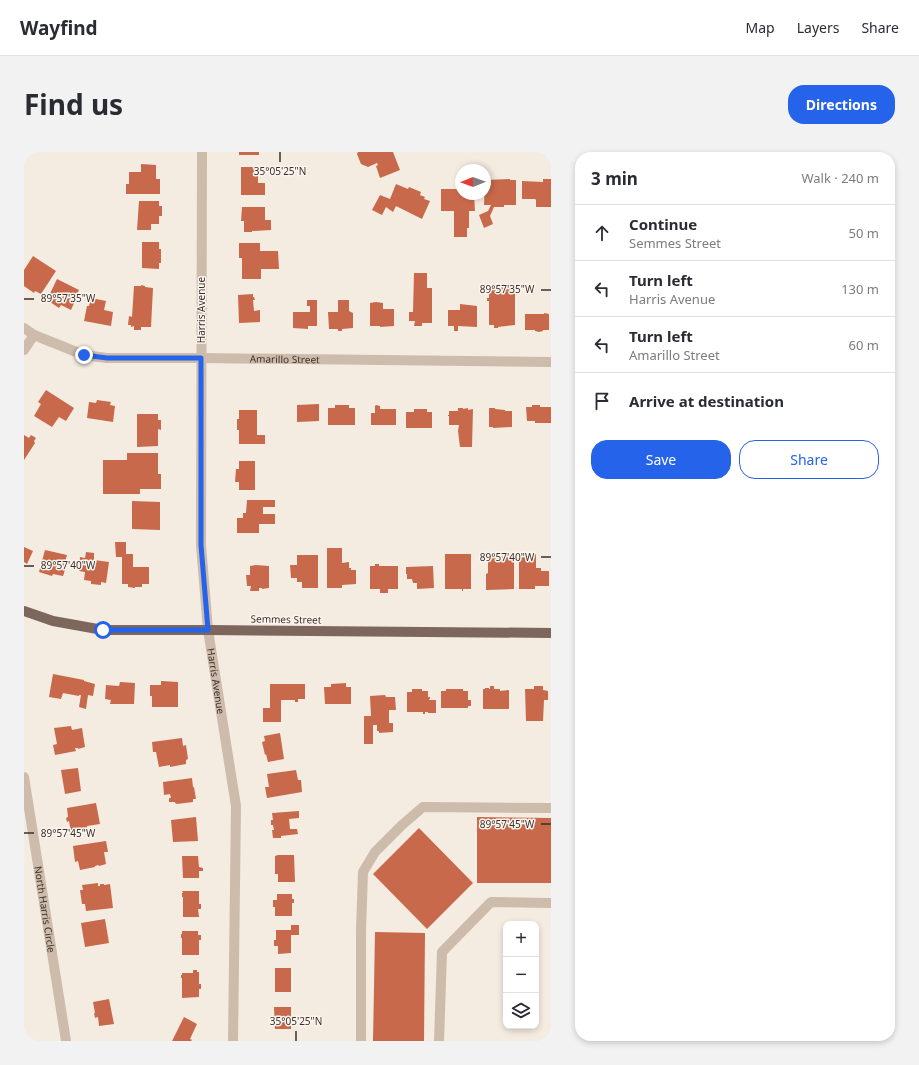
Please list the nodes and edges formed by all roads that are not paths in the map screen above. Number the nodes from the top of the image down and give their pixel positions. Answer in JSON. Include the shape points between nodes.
{"nodes":[{"id":1,"x":202,"y":152,"type":"edge"},
{"id":2,"x":24,"y":328,"type":"edge"},
{"id":3,"x":34,"y":335,"type":"junction"},
{"id":4,"x":24,"y":350,"type":"edge"},
{"id":5,"x":201,"y":358,"type":"junction"},
{"id":6,"x":551,"y":362,"type":"edge"},
{"id":7,"x":24,"y":611,"type":"edge"},
{"id":8,"x":208,"y":630,"type":"junction"},
{"id":9,"x":551,"y":633,"type":"edge"},
{"id":10,"x":24,"y":777,"type":"edge"},
{"id":11,"x":551,"y":808,"type":"edge"},
{"id":12,"x":551,"y":903,"type":"edge"},
{"id":13,"x":66,"y":1041,"type":"edge"},
{"id":14,"x":233,"y":1041,"type":"edge"},
{"id":15,"x":361,"y":1041,"type":"edge"},
{"id":16,"x":440,"y":1041,"type":"edge"}],
"edges":[{"from":1,"to":5,"type":"street","name":"Harris Avenue"},
{"from":2,"to":3,"type":"street","name":"Amarillo Street"},
{"from":3,"to":4,"type":"street"},
{"from":3,"to":5,"type":"street","name":"Amarillo Street","via":[[84,355],[107,358]]},
{"from":5,"to":6,"type":"street","name":"Amarillo Street"},
{"from":5,"to":8,"type":"street","name":"Harris Avenue","via":[[201,545]]},
{"from":7,"to":8,"type":"main road","name":"Semmes Street","via":[[53,621],[103,630]]},
{"from":8,"to":9,"type":"main road","name":"Semmes Street"},
{"from":8,"to":14,"type":"street","name":"Harris Avenue","via":[[236,806]]},
{"from":10,"to":13,"type":"street","name":"North Harris Circle"},
{"from":11,"to":15,"type":"street","via":[[422,807],[375,852],[363,872]]},
{"from":12,"to":16,"type":"street","via":[[491,902],[442,952]]}]}
